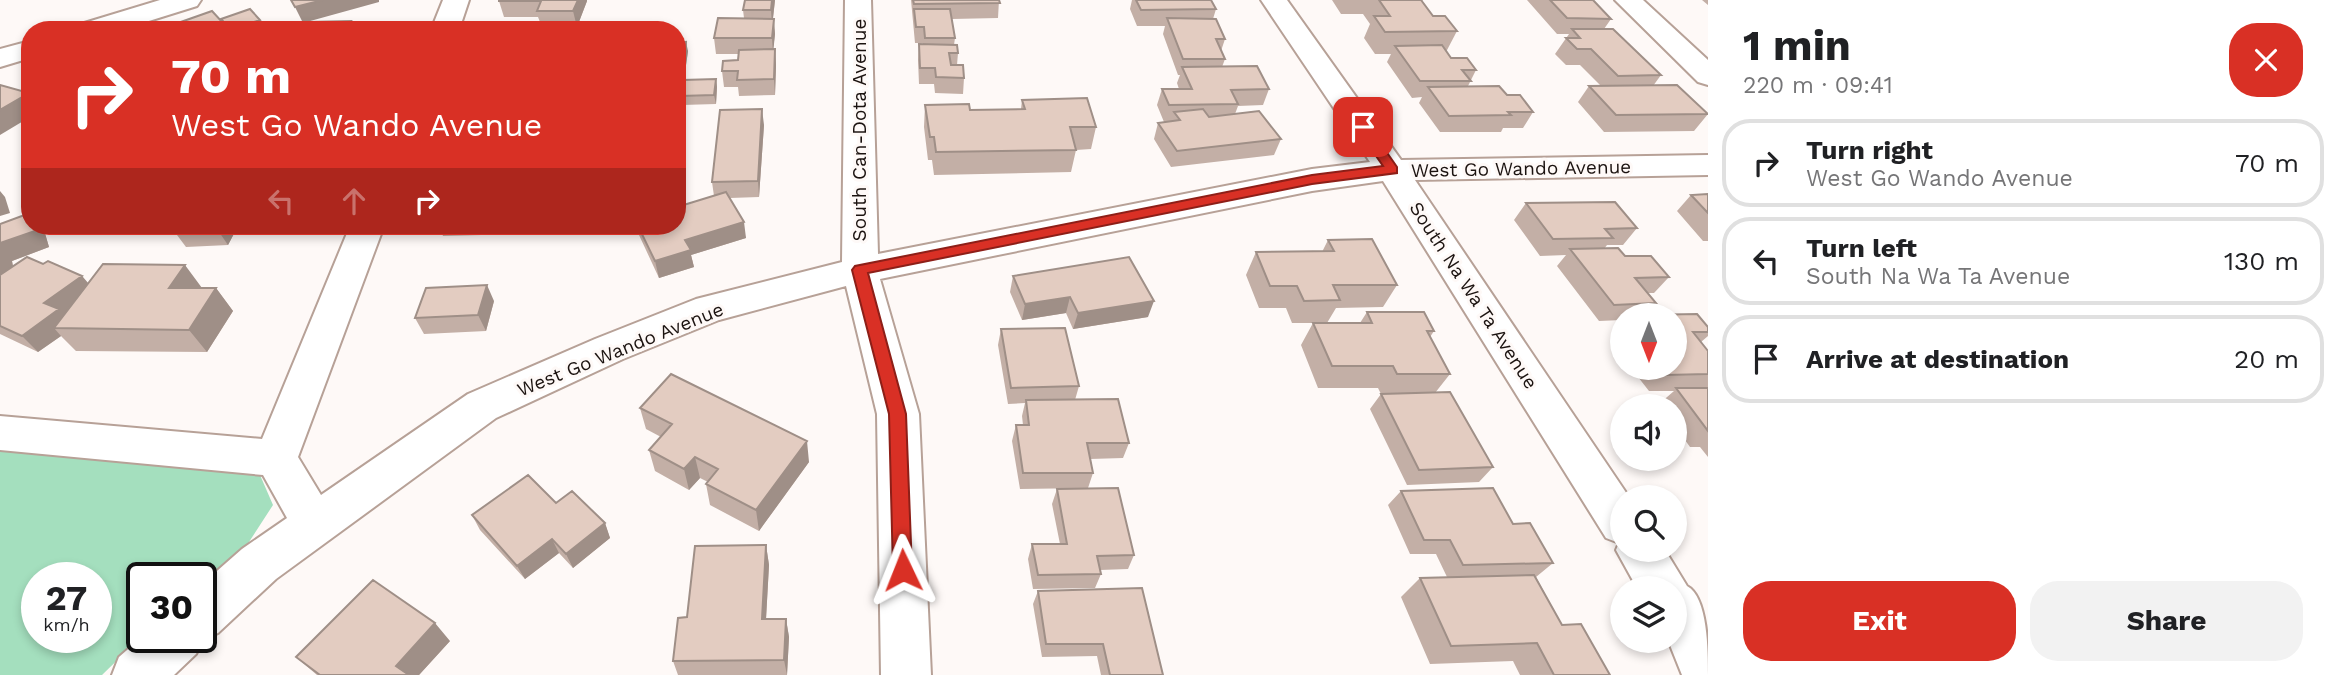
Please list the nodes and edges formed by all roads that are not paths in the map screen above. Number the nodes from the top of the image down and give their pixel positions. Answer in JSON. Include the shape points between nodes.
{"nodes":[{"id":1,"x":188,"y":0,"type":"edge"},
{"id":2,"x":456,"y":0,"type":"edge"},
{"id":3,"x":858,"y":0,"type":"edge"},
{"id":4,"x":1274,"y":0,"type":"edge"},
{"id":5,"x":1628,"y":0,"type":"edge"},
{"id":6,"x":120,"y":21,"type":"edge"},
{"id":7,"x":448,"y":21,"type":"edge"},
{"id":8,"x":21,"y":51,"type":"edge"},
{"id":9,"x":0,"y":58,"type":"edge"},
{"id":10,"x":1708,"y":76,"type":"edge"},
{"id":11,"x":1708,"y":165,"type":"edge"},
{"id":12,"x":1392,"y":170,"type":"junction"},
{"id":13,"x":363,"y":235,"type":"edge"},
{"id":14,"x":860,"y":270,"type":"junction"},
{"id":15,"x":0,"y":433,"type":"edge"},
{"id":16,"x":276,"y":458,"type":"junction"},
{"id":17,"x":1610,"y":506,"type":"edge"},
{"id":18,"x":315,"y":525,"type":"junction"},
{"id":19,"x":217,"y":602,"type":"edge"},
{"id":20,"x":1687,"y":624,"type":"edge"},
{"id":21,"x":161,"y":653,"type":"edge"},
{"id":22,"x":137,"y":675,"type":"edge"},
{"id":23,"x":906,"y":675,"type":"edge"},
{"id":24,"x":1707,"y":675,"type":"edge"}],
"edges":[{"from":1,"to":6,"type":"street"},
{"from":2,"to":7,"type":"street"},
{"from":3,"to":14,"type":"street","name":"South Can-Dota Avenue"},
{"from":4,"to":12,"type":"street","name":"South Na Wa Ta Avenue"},
{"from":5,"to":10,"type":"street"},
{"from":8,"to":9,"type":"street"},
{"from":11,"to":12,"type":"street","name":"West Go Wando Avenue"},
{"from":12,"to":14,"type":"street","name":"West Go Wando Avenue","via":[[1312,180]]},
{"from":12,"to":17,"type":"street","name":"South Na Wa Ta Avenue"},
{"from":13,"to":16,"type":"street"},
{"from":14,"to":18,"type":"street","name":"West Go Wando Avenue","via":[[709,309],[482,407]]},
{"from":14,"to":23,"type":"street","name":"South Can-Dota Avenue","via":[[898,414]]},
{"from":15,"to":16,"type":"street"},
{"from":16,"to":18,"type":"street"},
{"from":18,"to":19,"type":"street","name":"West Go Wando Avenue","via":[[259,564]]},
{"from":20,"to":24,"type":"street"},
{"from":21,"to":22,"type":"street"}]}
